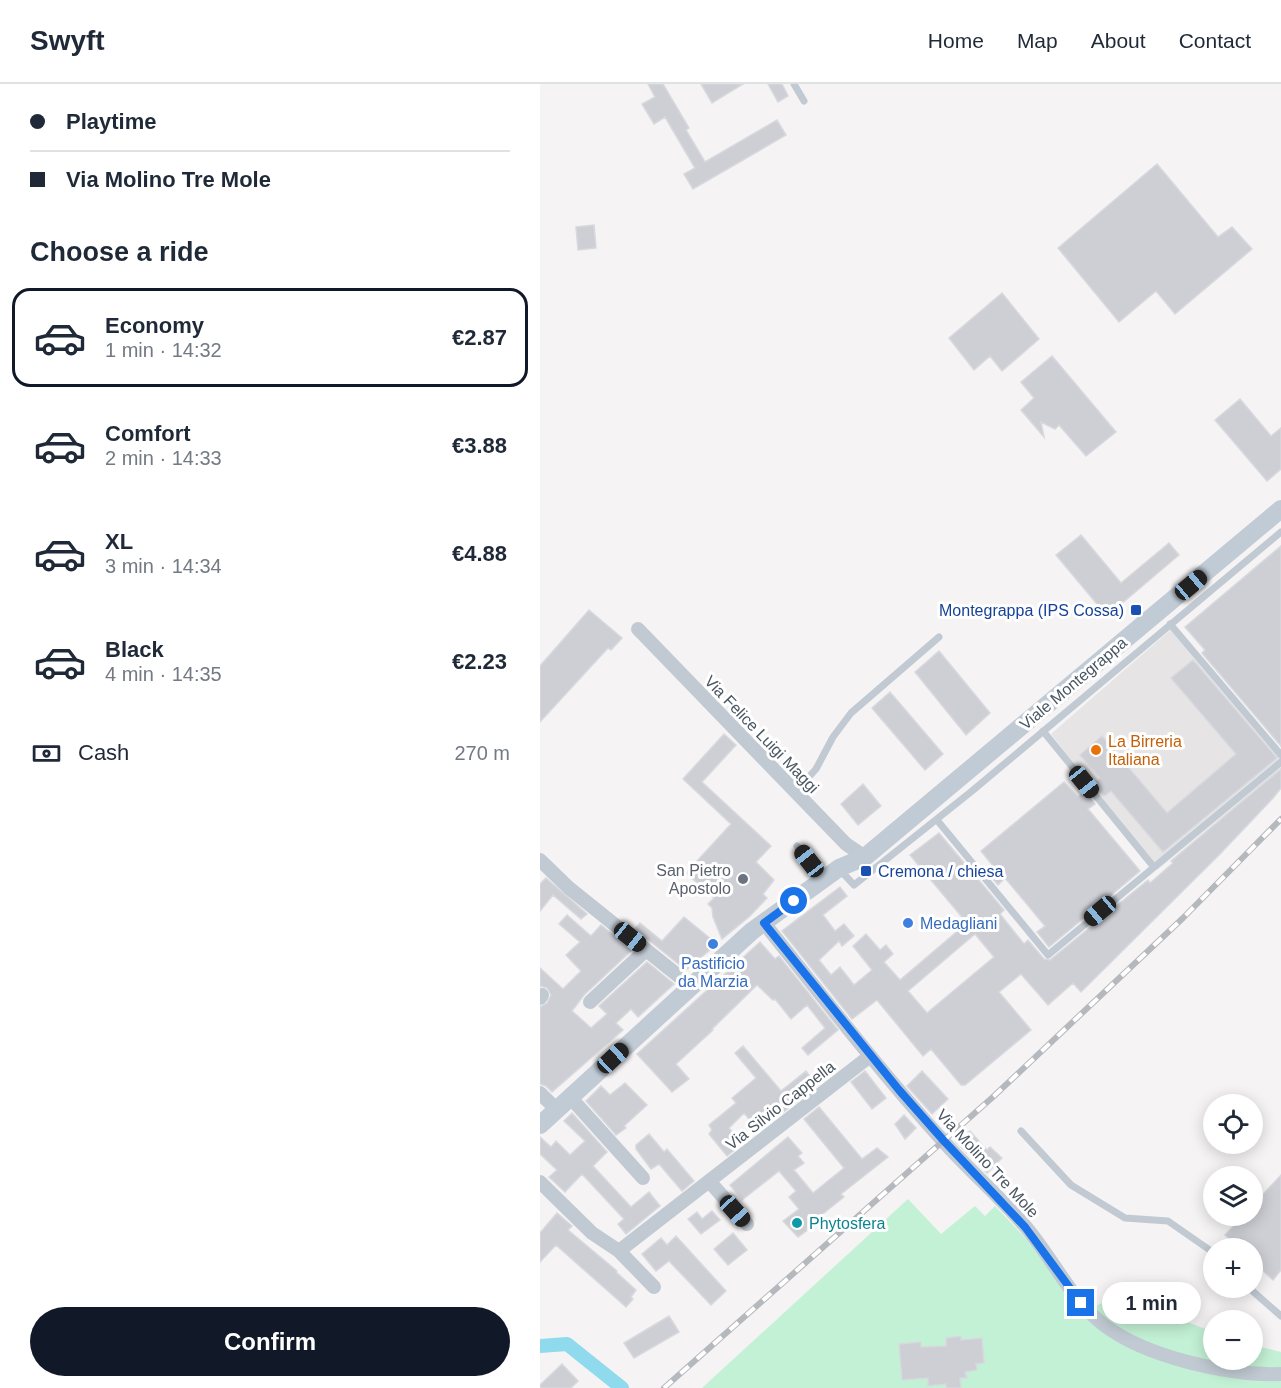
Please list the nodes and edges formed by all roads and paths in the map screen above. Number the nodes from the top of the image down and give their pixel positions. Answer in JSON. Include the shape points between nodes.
{"nodes":[{"id":1,"x":794,"y":84,"type":"edge"},
{"id":2,"x":804,"y":101,"type":"dead end"},
{"id":3,"x":1281,"y":509,"type":"edge"},
{"id":4,"x":1281,"y":532,"type":"edge"},
{"id":5,"x":1261,"y":537,"type":"junction"},
{"id":6,"x":1170,"y":624,"type":"junction"},
{"id":7,"x":638,"y":629,"type":"dead end"},
{"id":8,"x":939,"y":637,"type":"dead end"},
{"id":9,"x":1043,"y":732,"type":"junction"},
{"id":10,"x":1281,"y":755,"type":"edge"},
{"id":11,"x":1281,"y":762,"type":"edge"},
{"id":12,"x":789,"y":786,"type":"junction"},
{"id":13,"x":937,"y":820,"type":"junction"},
{"id":14,"x":797,"y":846,"type":"dead end"},
{"id":15,"x":865,"y":857,"type":"junction"},
{"id":16,"x":540,"y":860,"type":"edge"},
{"id":17,"x":1153,"y":866,"type":"junction"},
{"id":18,"x":831,"y":874,"type":"junction"},
{"id":19,"x":764,"y":923,"type":"junction"},
{"id":20,"x":646,"y":950,"type":"junction"},
{"id":21,"x":691,"y":986,"type":"junction"},
{"id":22,"x":590,"y":1002,"type":"dead end"},
{"id":23,"x":870,"y":1056,"type":"junction"},
{"id":24,"x":540,"y":1093,"type":"edge"},
{"id":25,"x":563,"y":1103,"type":"junction"},
{"id":26,"x":540,"y":1125,"type":"edge"},
{"id":27,"x":1021,"y":1131,"type":"dead end"},
{"id":28,"x":643,"y":1178,"type":"dead end"},
{"id":29,"x":709,"y":1181,"type":"junction"},
{"id":30,"x":540,"y":1182,"type":"edge"},
{"id":31,"x":747,"y":1224,"type":"dead end"},
{"id":32,"x":1203,"y":1245,"type":"edge"},
{"id":33,"x":619,"y":1251,"type":"junction"},
{"id":34,"x":654,"y":1287,"type":"dead end"},
{"id":35,"x":1261,"y":1298,"type":"edge"},
{"id":36,"x":1281,"y":1316,"type":"edge"},
{"id":37,"x":1281,"y":1374,"type":"edge"}],
"edges":[{"from":1,"to":2,"type":"lane"},
{"from":3,"to":5,"type":"main road","name":"Viale Montegrappa"},
{"from":4,"to":5,"type":"lane"},
{"from":5,"to":6,"type":"lane"},
{"from":5,"to":15,"type":"main road","name":"Viale Montegrappa"},
{"from":6,"to":9,"type":"lane"},
{"from":6,"to":10,"type":"lane"},
{"from":7,"to":12,"type":"street","name":"Via Felice Luigi Maggi"},
{"from":8,"to":12,"type":"lane","via":[[842,723],[816,770]]},
{"from":9,"to":13,"type":"lane"},
{"from":9,"to":17,"type":"lane","name":"Viale Montegrappa"},
{"from":11,"to":17,"type":"lane"},
{"from":12,"to":15,"type":"street","name":"Via Felice Luigi Maggi","via":[[846,844]]},
{"from":13,"to":17,"type":"lane","via":[[1048,955]]},
{"from":13,"to":18,"type":"lane","via":[[854,885]]},
{"from":14,"to":18,"type":"lane"},
{"from":15,"to":18,"type":"main road","name":"Viale Montegrappa"},
{"from":16,"to":20,"type":"street"},
{"from":18,"to":19,"type":"main road","name":"Viale Montegrappa"},
{"from":19,"to":21,"type":"main road","name":"Viale Montegrappa"},
{"from":19,"to":23,"type":"street","name":"Via Molino Tre Mole"},
{"from":20,"to":21,"type":"street"},
{"from":20,"to":22,"type":"street"},
{"from":21,"to":25,"type":"main road","name":"Viale Montegrappa"},
{"from":23,"to":29,"type":"street","name":"Via Silvio Cappella"},
{"from":23,"to":37,"type":"street","name":"Via Molino Tre Mole","via":[[1025,1227],[1081,1303],[1103,1325],[1144,1349],[1224,1370]]},
{"from":24,"to":25,"type":"street"},
{"from":25,"to":26,"type":"main road","name":"Viale Montegrappa"},
{"from":25,"to":28,"type":"street"},
{"from":27,"to":32,"type":"lane","via":[[1071,1185],[1125,1218],[1168,1221]]},
{"from":29,"to":31,"type":"street"},
{"from":29,"to":33,"type":"street","name":"Via Silvio Cappella"},
{"from":30,"to":33,"type":"street","via":[[592,1233]]},
{"from":33,"to":34,"type":"street"},
{"from":35,"to":36,"type":"lane"}]}
